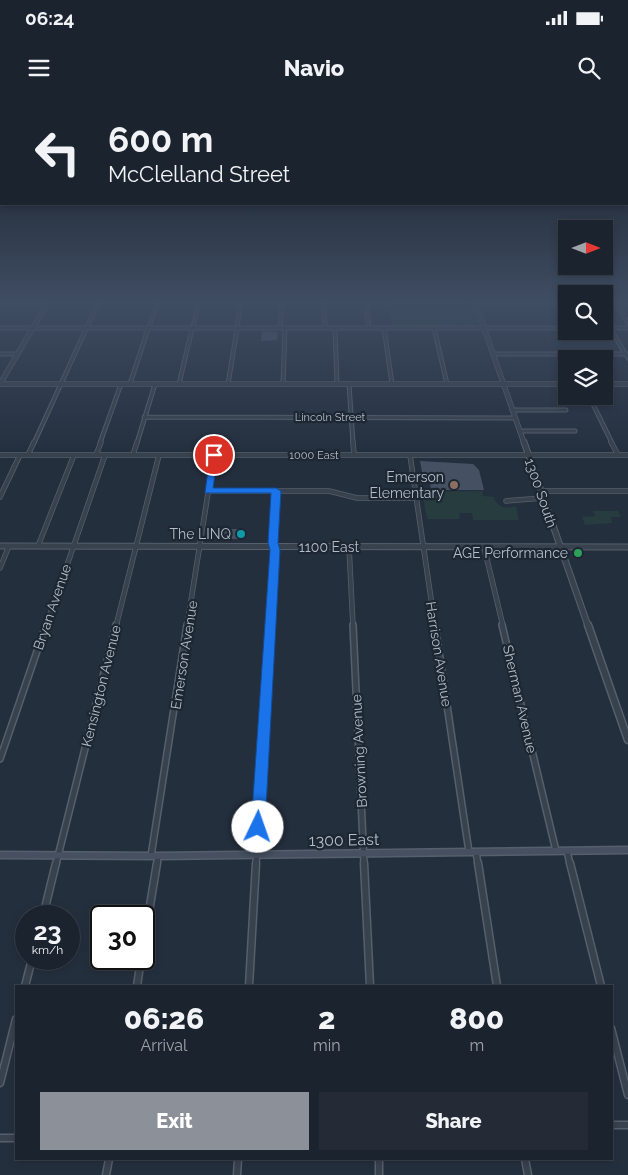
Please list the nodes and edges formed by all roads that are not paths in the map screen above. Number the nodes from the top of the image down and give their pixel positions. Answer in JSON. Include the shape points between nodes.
{"nodes":[{"id":1,"x":75,"y":352,"type":"edge"},
{"id":2,"x":141,"y":352,"type":"edge"},
{"id":3,"x":187,"y":352,"type":"edge"},
{"id":4,"x":233,"y":352,"type":"edge"},
{"id":5,"x":284,"y":352,"type":"edge"},
{"id":6,"x":336,"y":352,"type":"edge"},
{"id":7,"x":387,"y":352,"type":"edge"},
{"id":8,"x":440,"y":352,"type":"edge"},
{"id":9,"x":0,"y":354,"type":"edge"},
{"id":10,"x":17,"y":354,"type":"joint"},
{"id":11,"x":493,"y":354,"type":"joint"},
{"id":12,"x":627,"y":356,"type":"edge"},
{"id":13,"x":0,"y":384,"type":"edge"},
{"id":14,"x":60,"y":384,"type":"junction"},
{"id":15,"x":121,"y":384,"type":"junction"},
{"id":16,"x":130,"y":384,"type":"junction"},
{"id":17,"x":155,"y":384,"type":"junction"},
{"id":18,"x":179,"y":384,"type":"junction"},
{"id":19,"x":228,"y":384,"type":"junction"},
{"id":20,"x":282,"y":384,"type":"junction"},
{"id":21,"x":337,"y":384,"type":"junction"},
{"id":22,"x":349,"y":384,"type":"junction"},
{"id":23,"x":392,"y":384,"type":"junction"},
{"id":24,"x":448,"y":384,"type":"junction"},
{"id":25,"x":503,"y":384,"type":"junction"},
{"id":26,"x":558,"y":384,"type":"edge"},
{"id":27,"x":613,"y":384,"type":"edge"},
{"id":28,"x":628,"y":384,"type":"edge"},
{"id":29,"x":593,"y":405,"type":"edge"},
{"id":30,"x":512,"y":410,"type":"junction"},
{"id":31,"x":566,"y":410,"type":"dead end"},
{"id":32,"x":144,"y":417,"type":"junction"},
{"id":33,"x":352,"y":417,"type":"junction"},
{"id":34,"x":515,"y":418,"type":"junction"},
{"id":35,"x":520,"y":431,"type":"junction"},
{"id":36,"x":575,"y":431,"type":"dead end"},
{"id":37,"x":0,"y":455,"type":"edge"},
{"id":38,"x":20,"y":455,"type":"junction"},
{"id":39,"x":28,"y":455,"type":"junction"},
{"id":40,"x":74,"y":455,"type":"junction"},
{"id":41,"x":96,"y":455,"type":"junction"},
{"id":42,"x":105,"y":455,"type":"junction"},
{"id":43,"x":133,"y":455,"type":"junction"},
{"id":44,"x":159,"y":455,"type":"junction"},
{"id":45,"x":214,"y":455,"type":"junction"},
{"id":46,"x":354,"y":455,"type":"junction"},
{"id":47,"x":410,"y":455,"type":"junction"},
{"id":48,"x":528,"y":455,"type":"junction"},
{"id":49,"x":618,"y":455,"type":"junction"},
{"id":50,"x":628,"y":455,"type":"edge"},
{"id":51,"x":208,"y":491,"type":"junction"},
{"id":52,"x":276,"y":491,"type":"junction"},
{"id":53,"x":541,"y":491,"type":"junction"},
{"id":54,"x":628,"y":491,"type":"edge"},
{"id":55,"x":0,"y":497,"type":"edge"},
{"id":56,"x":416,"y":498,"type":"junction"},
{"id":57,"x":543,"y":498,"type":"junction"},
{"id":58,"x":506,"y":500,"type":"dead end"},
{"id":59,"x":0,"y":546,"type":"edge"},
{"id":60,"x":10,"y":546,"type":"junction"},
{"id":61,"x":38,"y":546,"type":"junction"},
{"id":62,"x":73,"y":546,"type":"junction"},
{"id":63,"x":136,"y":546,"type":"junction"},
{"id":64,"x":200,"y":546,"type":"junction"},
{"id":65,"x":274,"y":547,"type":"junction"},
{"id":66,"x":349,"y":547,"type":"junction"},
{"id":67,"x":422,"y":547,"type":"junction"},
{"id":68,"x":484,"y":547,"type":"junction"},
{"id":69,"x":560,"y":547,"type":"junction"},
{"id":70,"x":628,"y":547,"type":"edge"},
{"id":71,"x":0,"y":568,"type":"edge"},
{"id":72,"x":628,"y":740,"type":"edge"},
{"id":73,"x":0,"y":759,"type":"edge"},
{"id":74,"x":567,"y":850,"type":"junction"},
{"id":75,"x":628,"y":850,"type":"edge"},
{"id":76,"x":556,"y":851,"type":"junction"},
{"id":77,"x":472,"y":852,"type":"junction"},
{"id":78,"x":364,"y":853,"type":"junction"},
{"id":79,"x":0,"y":855,"type":"edge"},
{"id":80,"x":257,"y":855,"type":"junction"},
{"id":81,"x":58,"y":856,"type":"junction"},
{"id":82,"x":154,"y":856,"type":"junction"},
{"id":83,"x":46,"y":905,"type":"edge"},
{"id":84,"x":148,"y":905,"type":"edge"},
{"id":85,"x":29,"y":970,"type":"edge"},
{"id":86,"x":139,"y":970,"type":"edge"},
{"id":87,"x":25,"y":985,"type":"edge"},
{"id":88,"x":137,"y":985,"type":"edge"},
{"id":89,"x":249,"y":985,"type":"edge"},
{"id":90,"x":370,"y":985,"type":"edge"},
{"id":91,"x":497,"y":985,"type":"edge"},
{"id":92,"x":601,"y":985,"type":"edge"},
{"id":93,"x":15,"y":1023,"type":"edge"},
{"id":94,"x":613,"y":1036,"type":"edge"},
{"id":95,"x":0,"y":1083,"type":"edge"},
{"id":96,"x":628,"y":1095,"type":"edge"},
{"id":97,"x":613,"y":1125,"type":"edge"},
{"id":98,"x":628,"y":1125,"type":"edge"},
{"id":99,"x":0,"y":1138,"type":"edge"},
{"id":100,"x":15,"y":1138,"type":"edge"},
{"id":101,"x":109,"y":1160,"type":"edge"},
{"id":102,"x":238,"y":1160,"type":"edge"},
{"id":103,"x":379,"y":1160,"type":"edge"},
{"id":104,"x":525,"y":1160,"type":"edge"},
{"id":105,"x":106,"y":1175,"type":"edge"},
{"id":106,"x":237,"y":1175,"type":"edge"},
{"id":107,"x":380,"y":1175,"type":"edge"},
{"id":108,"x":528,"y":1175,"type":"edge"}],
"edges":[{"from":1,"to":14,"type":"street"},
{"from":2,"to":16,"type":"street"},
{"from":3,"to":18,"type":"street"},
{"from":4,"to":19,"type":"street"},
{"from":5,"to":20,"type":"street"},
{"from":6,"to":21,"type":"street"},
{"from":7,"to":23,"type":"street"},
{"from":8,"to":24,"type":"street"},
{"from":9,"to":10,"type":"street"},
{"from":10,"to":13,"type":"street"},
{"from":11,"to":12,"type":"street"},
{"from":11,"to":25,"type":"street","name":"1300 South"},
{"from":13,"to":14,"type":"street"},
{"from":14,"to":15,"type":"street"},
{"from":14,"to":39,"type":"street"},
{"from":15,"to":16,"type":"street"},
{"from":15,"to":41,"type":"street"},
{"from":16,"to":17,"type":"street"},
{"from":17,"to":18,"type":"street"},
{"from":17,"to":32,"type":"street"},
{"from":18,"to":19,"type":"street"},
{"from":19,"to":20,"type":"street"},
{"from":20,"to":21,"type":"street"},
{"from":21,"to":22,"type":"street"},
{"from":22,"to":23,"type":"street"},
{"from":22,"to":33,"type":"street"},
{"from":23,"to":24,"type":"street"},
{"from":24,"to":25,"type":"street"},
{"from":25,"to":26,"type":"street"},
{"from":25,"to":30,"type":"street","name":"1300 South"},
{"from":27,"to":28,"type":"street"},
{"from":29,"to":49,"type":"street"},
{"from":30,"to":31,"type":"street"},
{"from":30,"to":34,"type":"street","name":"1300 South"},
{"from":32,"to":33,"type":"street","name":"Lincoln Street"},
{"from":32,"to":43,"type":"street"},
{"from":33,"to":34,"type":"street","name":"Lincoln Street"},
{"from":33,"to":46,"type":"street"},
{"from":34,"to":35,"type":"street","name":"1300 South"},
{"from":35,"to":36,"type":"street"},
{"from":35,"to":48,"type":"street","name":"1300 South"},
{"from":37,"to":38,"type":"street","name":"1000 East"},
{"from":38,"to":39,"type":"street","name":"1000 East"},
{"from":38,"to":55,"type":"street"},
{"from":39,"to":40,"type":"street","name":"1000 East"},
{"from":40,"to":41,"type":"street","name":"1000 East"},
{"from":40,"to":61,"type":"street"},
{"from":41,"to":42,"type":"street","name":"1000 East"},
{"from":42,"to":43,"type":"street","name":"1000 East"},
{"from":42,"to":62,"type":"street","name":"Bryan Avenue"},
{"from":43,"to":44,"type":"street","name":"1000 East"},
{"from":44,"to":45,"type":"street","name":"1000 East"},
{"from":44,"to":63,"type":"street","name":"Kensington Avenue"},
{"from":45,"to":46,"type":"street","name":"1000 East"},
{"from":45,"to":51,"type":"street","name":"Emerson Avenue"},
{"from":46,"to":47,"type":"street","name":"1000 East"},
{"from":47,"to":48,"type":"street","name":"1000 East"},
{"from":47,"to":56,"type":"street","name":"Harrison Avenue"},
{"from":48,"to":49,"type":"street","name":"1000 East"},
{"from":48,"to":53,"type":"street","name":"1300 South"},
{"from":49,"to":50,"type":"street","name":"1000 East"},
{"from":51,"to":52,"type":"street"},
{"from":51,"to":64,"type":"street","name":"Emerson Avenue"},
{"from":52,"to":56,"type":"street","via":[[331,491],[357,498]]},
{"from":52,"to":65,"type":"street"},
{"from":53,"to":54,"type":"street"},
{"from":53,"to":57,"type":"street","name":"1300 South"},
{"from":56,"to":67,"type":"street","name":"Harrison Avenue"},
{"from":57,"to":58,"type":"street"},
{"from":57,"to":69,"type":"street","name":"1300 South"},
{"from":59,"to":60,"type":"street","name":"1100 East"},
{"from":60,"to":61,"type":"street","name":"1100 East"},
{"from":60,"to":71,"type":"street"},
{"from":61,"to":62,"type":"street","name":"1100 East"},
{"from":62,"to":63,"type":"street","name":"1100 East"},
{"from":62,"to":73,"type":"street","name":"Bryan Avenue"},
{"from":63,"to":64,"type":"street","name":"1100 East"},
{"from":63,"to":81,"type":"street","name":"Kensington Avenue"},
{"from":64,"to":65,"type":"street","name":"1100 East"},
{"from":64,"to":82,"type":"street","name":"Emerson Avenue"},
{"from":65,"to":66,"type":"street","name":"1100 East"},
{"from":65,"to":80,"type":"street"},
{"from":66,"to":67,"type":"street","name":"1100 East"},
{"from":66,"to":78,"type":"street","name":"Browning Avenue"},
{"from":67,"to":68,"type":"street","name":"1100 East"},
{"from":67,"to":77,"type":"street","name":"Harrison Avenue"},
{"from":68,"to":69,"type":"street","name":"1100 East"},
{"from":68,"to":76,"type":"street","name":"Sherman Avenue"},
{"from":69,"to":70,"type":"street","name":"1100 East"},
{"from":69,"to":72,"type":"street","name":"1300 South"},
{"from":74,"to":75,"type":"main road","name":"1300 East"},
{"from":74,"to":76,"type":"main road","name":"1300 East"},
{"from":74,"to":92,"type":"street"},
{"from":76,"to":77,"type":"main road","name":"1300 East"},
{"from":77,"to":78,"type":"main road","name":"1300 East"},
{"from":77,"to":91,"type":"street","name":"Harrison Avenue"},
{"from":78,"to":80,"type":"main road","name":"1300 East"},
{"from":78,"to":90,"type":"street","name":"Browning Avenue"},
{"from":79,"to":81,"type":"main road","name":"1300 East"},
{"from":80,"to":82,"type":"main road","name":"1300 East"},
{"from":80,"to":89,"type":"street"},
{"from":81,"to":82,"type":"main road","name":"1300 East"},
{"from":81,"to":83,"type":"street","name":"Kensington Avenue"},
{"from":82,"to":84,"type":"street","name":"Emerson Avenue"},
{"from":85,"to":87,"type":"street"},
{"from":86,"to":88,"type":"street"},
{"from":93,"to":95,"type":"street"},
{"from":94,"to":96,"type":"street"},
{"from":97,"to":98,"type":"street"},
{"from":99,"to":100,"type":"street"},
{"from":101,"to":105,"type":"street"},
{"from":102,"to":106,"type":"street"},
{"from":103,"to":107,"type":"street"},
{"from":104,"to":108,"type":"street"}]}
